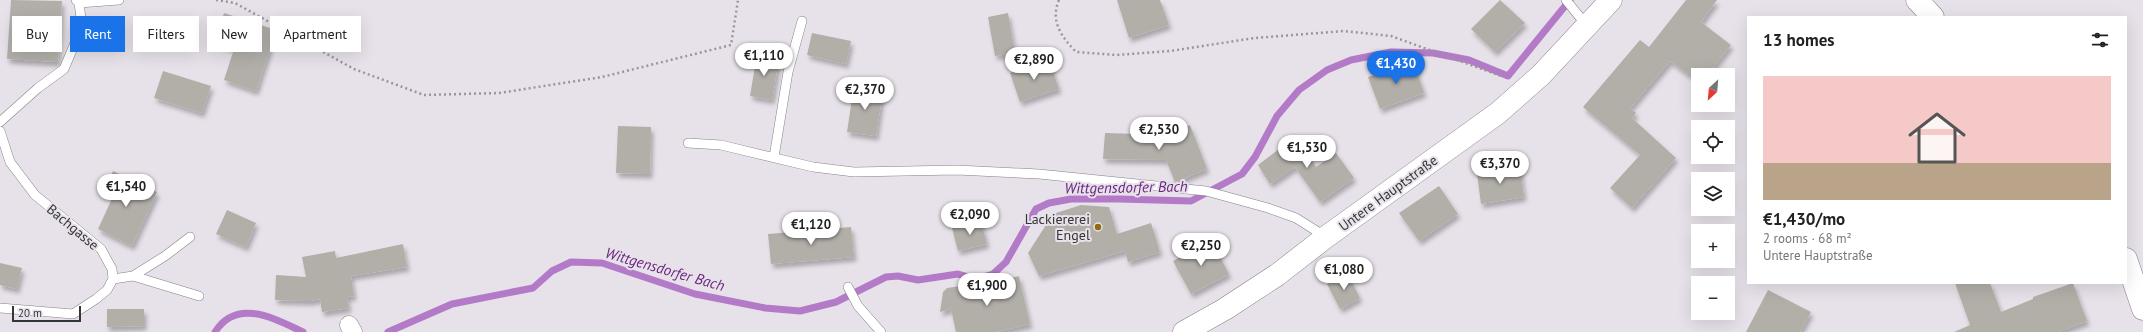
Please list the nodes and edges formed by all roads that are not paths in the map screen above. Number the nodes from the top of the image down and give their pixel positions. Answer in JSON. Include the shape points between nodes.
{"nodes":[{"id":1,"x":119,"y":0,"type":"edge"},
{"id":2,"x":1566,"y":0,"type":"edge"},
{"id":3,"x":1610,"y":0,"type":"edge"},
{"id":4,"x":1917,"y":0,"type":"edge"},
{"id":5,"x":78,"y":2,"type":"edge"},
{"id":6,"x":1932,"y":16,"type":"edge"},
{"id":7,"x":1583,"y":20,"type":"junction"},
{"id":8,"x":802,"y":21,"type":"dead end"},
{"id":9,"x":0,"y":122,"type":"edge"},
{"id":10,"x":0,"y":131,"type":"edge"},
{"id":11,"x":688,"y":143,"type":"dead end"},
{"id":12,"x":774,"y":157,"type":"junction"},
{"id":13,"x":190,"y":237,"type":"dead end"},
{"id":14,"x":1326,"y":237,"type":"junction"},
{"id":15,"x":2127,"y":263,"type":"edge"},
{"id":16,"x":133,"y":276,"type":"junction"},
{"id":17,"x":113,"y":279,"type":"junction"},
{"id":18,"x":848,"y":287,"type":"dead end"},
{"id":19,"x":199,"y":296,"type":"dead end"},
{"id":20,"x":0,"y":308,"type":"edge"},
{"id":21,"x":2143,"y":309,"type":"edge"},
{"id":22,"x":881,"y":332,"type":"edge"},
{"id":23,"x":1184,"y":332,"type":"edge"}],
"edges":[{"from":1,"to":5,"type":"lane"},
{"from":2,"to":7,"type":"lane"},
{"from":3,"to":7,"type":"street","name":"Untere Hauptstraße"},
{"from":4,"to":6,"type":"street"},
{"from":5,"to":9,"type":"lane","via":[[81,18],[75,43],[64,69]]},
{"from":7,"to":14,"type":"street","name":"Untere Hauptstraße","via":[[1529,86],[1466,138]]},
{"from":8,"to":12,"type":"lane","via":[[788,72]]},
{"from":10,"to":17,"type":"lane","name":"Bachgasse","via":[[10,162],[35,195],[101,249],[112,269]]},
{"from":11,"to":12,"type":"lane","via":[[721,145]]},
{"from":12,"to":14,"type":"lane","via":[[813,167],[854,172],[957,170],[1040,174],[1206,191],[1296,218]]},
{"from":13,"to":16,"type":"lane"},
{"from":14,"to":23,"type":"street","name":"Untere Hauptstraße","via":[[1226,309]]},
{"from":15,"to":21,"type":"street"},
{"from":16,"to":17,"type":"lane"},
{"from":16,"to":19,"type":"lane"},
{"from":17,"to":20,"type":"lane","via":[[107,290],[73,314]]},
{"from":18,"to":22,"type":"lane","via":[[858,306]]}]}
